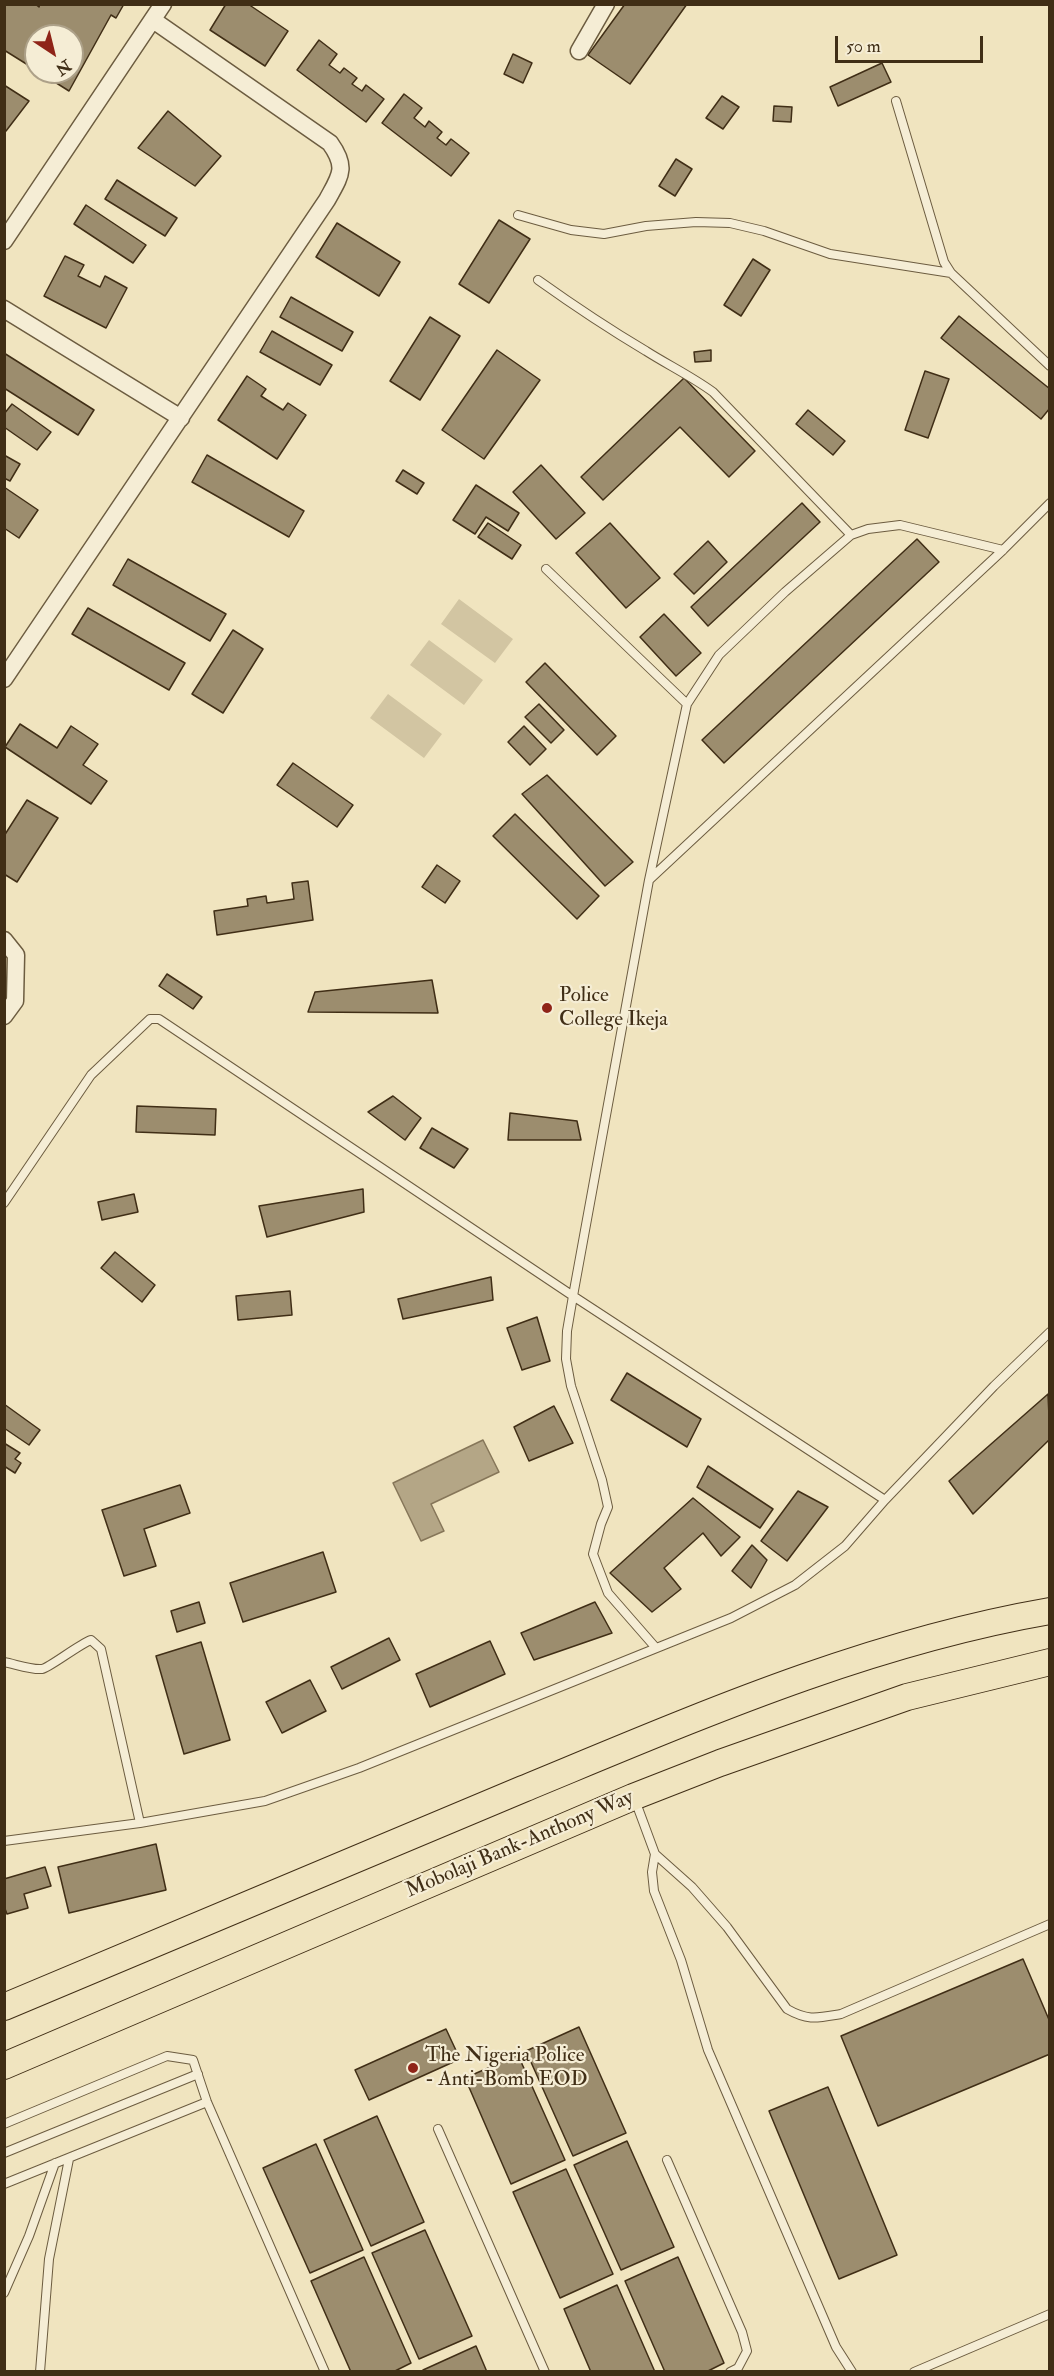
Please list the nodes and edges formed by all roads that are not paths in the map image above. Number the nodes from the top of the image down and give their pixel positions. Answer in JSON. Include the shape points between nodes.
{"nodes":[{"id":1,"x":163,"y":4,"type":"edge"},
{"id":2,"x":606,"y":4,"type":"edge"},
{"id":3,"x":153,"y":20,"type":"junction"},
{"id":4,"x":579,"y":51,"type":"dead end"},
{"id":5,"x":896,"y":101,"type":"dead end"},
{"id":6,"x":518,"y":215,"type":"dead end"},
{"id":7,"x":4,"y":241,"type":"edge"},
{"id":8,"x":951,"y":273,"type":"junction"},
{"id":9,"x":538,"y":280,"type":"dead end"},
{"id":10,"x":4,"y":309,"type":"edge"},
{"id":11,"x":1050,"y":366,"type":"edge"},
{"id":12,"x":181,"y":418,"type":"junction"},
{"id":13,"x":1050,"y":503,"type":"edge"},
{"id":14,"x":851,"y":535,"type":"junction"},
{"id":15,"x":1003,"y":550,"type":"junction"},
{"id":16,"x":546,"y":570,"type":"dead end"},
{"id":17,"x":4,"y":679,"type":"edge"},
{"id":18,"x":687,"y":704,"type":"junction"},
{"id":19,"x":649,"y":880,"type":"junction"},
{"id":20,"x":4,"y":940,"type":"edge"},
{"id":21,"x":4,"y":1016,"type":"edge"},
{"id":22,"x":4,"y":1203,"type":"edge"},
{"id":23,"x":573,"y":1296,"type":"junction"},
{"id":24,"x":1050,"y":1332,"type":"edge"},
{"id":25,"x":885,"y":1500,"type":"junction"},
{"id":26,"x":1050,"y":1611,"type":"edge"},
{"id":27,"x":656,"y":1648,"type":"junction"},
{"id":28,"x":4,"y":1662,"type":"edge"},
{"id":29,"x":1050,"y":1662,"type":"edge"},
{"id":30,"x":633,"y":1797,"type":"junction"},
{"id":31,"x":140,"y":1823,"type":"junction"},
{"id":32,"x":4,"y":1841,"type":"edge"},
{"id":33,"x":655,"y":1854,"type":"junction"},
{"id":34,"x":1050,"y":1924,"type":"edge"},
{"id":35,"x":4,"y":2007,"type":"edge"},
{"id":36,"x":4,"y":2066,"type":"edge"},
{"id":37,"x":198,"y":2074,"type":"junction"},
{"id":38,"x":207,"y":2102,"type":"junction"},
{"id":39,"x":4,"y":2124,"type":"edge"},
{"id":40,"x":438,"y":2129,"type":"dead end"},
{"id":41,"x":4,"y":2153,"type":"edge"},
{"id":42,"x":69,"y":2159,"type":"junction"},
{"id":43,"x":667,"y":2160,"type":"dead end"},
{"id":44,"x":55,"y":2163,"type":"junction"},
{"id":45,"x":4,"y":2184,"type":"edge"},
{"id":46,"x":4,"y":2293,"type":"edge"},
{"id":47,"x":1050,"y":2313,"type":"edge"},
{"id":48,"x":40,"y":2372,"type":"edge"},
{"id":49,"x":325,"y":2372,"type":"edge"},
{"id":50,"x":546,"y":2372,"type":"edge"},
{"id":51,"x":730,"y":2372,"type":"edge"},
{"id":52,"x":852,"y":2372,"type":"edge"},
{"id":53,"x":914,"y":2372,"type":"edge"}],
"edges":[{"from":1,"to":3,"type":"street"},
{"from":2,"to":4,"type":"street"},
{"from":3,"to":7,"type":"street"},
{"from":3,"to":12,"type":"street","via":[[330,143],[339,155],[342,173]]},
{"from":5,"to":8,"type":"lane","via":[[939,249]]},
{"from":6,"to":8,"type":"lane","via":[[571,230],[604,234],[656,225],[730,223],[830,254]]},
{"from":8,"to":11,"type":"lane"},
{"from":9,"to":14,"type":"lane","via":[[713,392]]},
{"from":10,"to":12,"type":"street"},
{"from":12,"to":17,"type":"street"},
{"from":13,"to":15,"type":"lane"},
{"from":14,"to":15,"type":"lane","via":[[900,525]]},
{"from":14,"to":18,"type":"lane","via":[[719,655]]},
{"from":15,"to":19,"type":"lane"},
{"from":16,"to":18,"type":"lane"},
{"from":18,"to":19,"type":"lane"},
{"from":19,"to":23,"type":"lane"},
{"from":20,"to":21,"type":"street","via":[[16,955],[15,1001]]},
{"from":22,"to":23,"type":"lane","via":[[91,1075],[150,1019],[159,1019]]},
{"from":23,"to":25,"type":"lane"},
{"from":23,"to":27,"type":"lane","via":[[566,1359],[608,1507],[593,1554],[608,1593]]},
{"from":24,"to":25,"type":"lane"},
{"from":25,"to":27,"type":"lane","via":[[845,1546],[795,1585],[731,1618]]},
{"from":26,"to":35,"type":"main road","via":[[954,1631],[795,1679]]},
{"from":27,"to":31,"type":"lane","via":[[359,1768],[264,1801]]},
{"from":28,"to":31,"type":"lane","via":[[42,1669],[91,1640],[100,1649]]},
{"from":29,"to":30,"type":"main road","name":"Mobolaji Bank-Anthony Way","via":[[907,1697]]},
{"from":30,"to":33,"type":"lane"},
{"from":30,"to":36,"type":"main road","name":"Mobolaji Bank-Anthony Way"},
{"from":31,"to":32,"type":"lane"},
{"from":33,"to":34,"type":"lane","via":[[692,1887],[787,2008],[801,2017],[816,2019],[841,2014]]},
{"from":33,"to":52,"type":"lane","via":[[654,1891],[681,1960],[708,2050],[836,2347]]},
{"from":37,"to":38,"type":"lane"},
{"from":37,"to":39,"type":"lane","via":[[193,2060],[167,2056]]},
{"from":37,"to":41,"type":"lane"},
{"from":38,"to":42,"type":"lane"},
{"from":38,"to":49,"type":"lane"},
{"from":40,"to":50,"type":"lane"},
{"from":42,"to":44,"type":"lane"},
{"from":42,"to":48,"type":"lane","via":[[50,2259]]},
{"from":43,"to":51,"type":"lane","via":[[742,2332],[747,2351],[738,2368]]},
{"from":44,"to":45,"type":"lane"},
{"from":44,"to":46,"type":"lane"},
{"from":47,"to":53,"type":"lane"}]}
